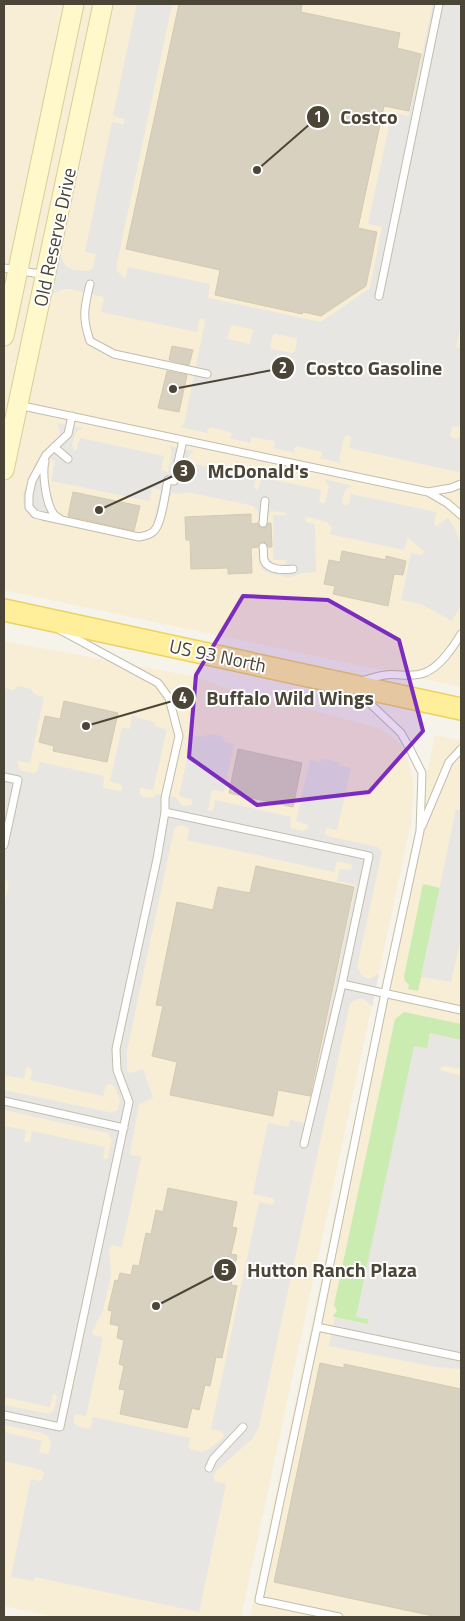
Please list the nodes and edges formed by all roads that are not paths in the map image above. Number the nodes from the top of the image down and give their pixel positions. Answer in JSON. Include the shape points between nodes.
{"nodes":[{"id":1,"x":74,"y":4,"type":"edge"},
{"id":2,"x":103,"y":4,"type":"edge"},
{"id":3,"x":439,"y":4,"type":"edge"},
{"id":4,"x":11,"y":270,"type":"edge"},
{"id":5,"x":46,"y":275,"type":"junction"},
{"id":6,"x":90,"y":284,"type":"dead end"},
{"id":7,"x":379,"y":296,"type":"dead end"},
{"id":8,"x":4,"y":336,"type":"edge"},
{"id":9,"x":207,"y":374,"type":"dead end"},
{"id":10,"x":18,"y":404,"type":"junction"},
{"id":11,"x":72,"y":416,"type":"junction"},
{"id":12,"x":183,"y":440,"type":"junction"},
{"id":13,"x":54,"y":447,"type":"junction"},
{"id":14,"x":46,"y":455,"type":"junction"},
{"id":15,"x":68,"y":459,"type":"dead end"},
{"id":16,"x":4,"y":470,"type":"edge"},
{"id":17,"x":461,"y":484,"type":"edge"},
{"id":18,"x":428,"y":492,"type":"junction"},
{"id":19,"x":265,"y":501,"type":"dead end"},
{"id":20,"x":461,"y":515,"type":"edge"},
{"id":21,"x":66,"y":522,"type":"junction"},
{"id":22,"x":263,"y":523,"type":"dead end"},
{"id":23,"x":263,"y":547,"type":"dead end"},
{"id":24,"x":293,"y":569,"type":"dead end"},
{"id":25,"x":4,"y":610,"type":"edge"},
{"id":26,"x":32,"y":615,"type":"junction"},
{"id":27,"x":461,"y":634,"type":"edge"},
{"id":28,"x":350,"y":685,"type":"junction"},
{"id":29,"x":461,"y":709,"type":"edge"},
{"id":30,"x":461,"y":749,"type":"edge"},
{"id":31,"x":4,"y":777,"type":"edge"},
{"id":32,"x":165,"y":812,"type":"junction"},
{"id":33,"x":420,"y":831,"type":"junction"},
{"id":34,"x":4,"y":845,"type":"edge"},
{"id":35,"x":342,"y":984,"type":"junction"},
{"id":36,"x":385,"y":994,"type":"junction"},
{"id":37,"x":461,"y":1010,"type":"edge"},
{"id":38,"x":4,"y":1101,"type":"edge"},
{"id":39,"x":124,"y":1128,"type":"junction"},
{"id":40,"x":304,"y":1144,"type":"dead end"},
{"id":41,"x":317,"y":1327,"type":"junction"},
{"id":42,"x":461,"y":1357,"type":"edge"},
{"id":43,"x":4,"y":1415,"type":"edge"},
{"id":44,"x":243,"y":1427,"type":"dead end"},
{"id":45,"x":209,"y":1468,"type":"dead end"},
{"id":46,"x":338,"y":1617,"type":"edge"}],
"edges":[{"from":1,"to":4,"type":"main road","name":"Old Reserve Drive"},
{"from":2,"to":5,"type":"main road","name":"Old Reserve Drive"},
{"from":3,"to":7,"type":"lane"},
{"from":4,"to":5,"type":"lane"},
{"from":4,"to":8,"type":"main road","name":"Old Reserve Drive"},
{"from":5,"to":10,"type":"main road","name":"Old Reserve Drive"},
{"from":6,"to":9,"type":"lane","via":[[84,324],[90,341],[114,354]]},
{"from":10,"to":11,"type":"lane"},
{"from":10,"to":16,"type":"main road","name":"Old Reserve Drive"},
{"from":11,"to":12,"type":"lane"},
{"from":11,"to":13,"type":"lane","via":[[68,434]]},
{"from":12,"to":18,"type":"lane"},
{"from":12,"to":21,"type":"lane","via":[[174,482],[168,480],[159,521],[147,536]]},
{"from":13,"to":14,"type":"lane"},
{"from":13,"to":15,"type":"lane"},
{"from":14,"to":21,"type":"lane","via":[[45,484],[50,509],[55,517]]},
{"from":14,"to":21,"type":"lane","via":[[32,481],[29,507],[35,514]]},
{"from":17,"to":18,"type":"lane"},
{"from":18,"to":20,"type":"lane"},
{"from":19,"to":22,"type":"lane"},
{"from":23,"to":24,"type":"lane","via":[[265,561],[271,567]]},
{"from":25,"to":26,"type":"main road","name":"US 93 North"},
{"from":26,"to":28,"type":"main road","name":"US 93 North"},
{"from":26,"to":32,"type":"lane","via":[[158,683],[169,698],[179,736],[165,798]]},
{"from":27,"to":28,"type":"lane","via":[[437,665],[423,673],[385,675]]},
{"from":28,"to":29,"type":"main road","name":"US 93 North"},
{"from":28,"to":33,"type":"lane","via":[[401,733],[422,773]]},
{"from":30,"to":33,"type":"lane","via":[[449,762]]},
{"from":31,"to":34,"type":"lane","via":[[18,780]]},
{"from":32,"to":35,"type":"lane","via":[[369,856]]},
{"from":32,"to":39,"type":"lane","via":[[116,1049],[117,1070],[129,1102]]},
{"from":33,"to":36,"type":"lane"},
{"from":35,"to":36,"type":"lane"},
{"from":35,"to":40,"type":"lane"},
{"from":36,"to":37,"type":"lane"},
{"from":36,"to":41,"type":"lane"},
{"from":38,"to":39,"type":"lane"},
{"from":39,"to":43,"type":"lane","via":[[60,1427]]},
{"from":41,"to":42,"type":"lane"},
{"from":41,"to":46,"type":"lane","via":[[259,1600]]},
{"from":44,"to":45,"type":"lane","via":[[213,1459]]}]}
